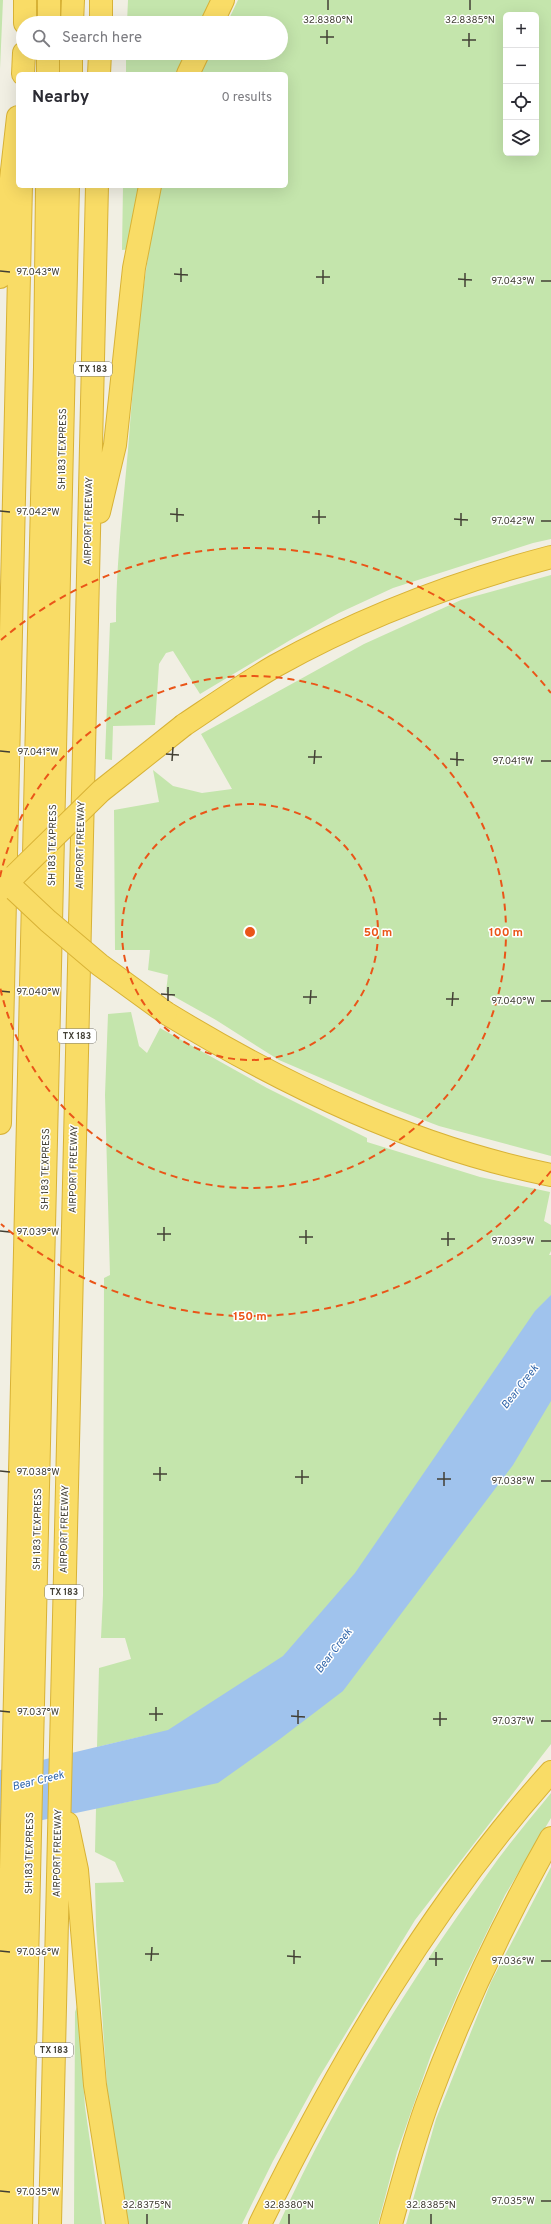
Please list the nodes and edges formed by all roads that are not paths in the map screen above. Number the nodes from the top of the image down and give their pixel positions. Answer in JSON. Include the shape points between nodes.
{"nodes":[{"id":1,"x":25,"y":0,"type":"edge"},
{"id":2,"x":49,"y":0,"type":"edge"},
{"id":3,"x":73,"y":0,"type":"edge"},
{"id":4,"x":101,"y":0,"type":"edge"},
{"id":5,"x":223,"y":0,"type":"edge"},
{"id":6,"x":25,"y":16,"type":"edge"},
{"id":7,"x":49,"y":16,"type":"edge"},
{"id":8,"x":72,"y":16,"type":"edge"},
{"id":9,"x":100,"y":16,"type":"edge"},
{"id":10,"x":215,"y":16,"type":"edge"},
{"id":11,"x":48,"y":60,"type":"edge"},
{"id":12,"x":71,"y":60,"type":"edge"},
{"id":13,"x":100,"y":60,"type":"edge"},
{"id":14,"x":195,"y":60,"type":"edge"},
{"id":15,"x":48,"y":72,"type":"edge"},
{"id":16,"x":71,"y":72,"type":"edge"},
{"id":17,"x":99,"y":72,"type":"edge"},
{"id":18,"x":189,"y":72,"type":"edge"},
{"id":19,"x":16,"y":135,"type":"edge"},
{"id":20,"x":21,"y":188,"type":"edge"},
{"id":21,"x":47,"y":188,"type":"edge"},
{"id":22,"x":68,"y":188,"type":"edge"},
{"id":23,"x":97,"y":188,"type":"edge"},
{"id":24,"x":150,"y":188,"type":"edge"},
{"id":25,"x":0,"y":277,"type":"edge"},
{"id":26,"x":88,"y":553,"type":"junction"},
{"id":27,"x":551,"y":557,"type":"edge"},
{"id":28,"x":0,"y":876,"type":"edge"},
{"id":29,"x":0,"y":890,"type":"edge"},
{"id":30,"x":0,"y":1123,"type":"edge"},
{"id":31,"x":551,"y":1175,"type":"edge"},
{"id":32,"x":25,"y":1671,"type":"junction"},
{"id":33,"x":551,"y":1772,"type":"edge"},
{"id":34,"x":551,"y":1838,"type":"edge"},
{"id":35,"x":67,"y":1873,"type":"junction"},
{"id":36,"x":20,"y":1885,"type":"junction"},
{"id":37,"x":3,"y":2224,"type":"edge"},
{"id":38,"x":21,"y":2224,"type":"edge"},
{"id":39,"x":50,"y":2224,"type":"edge"},
{"id":40,"x":118,"y":2224,"type":"edge"},
{"id":41,"x":260,"y":2224,"type":"edge"},
{"id":42,"x":391,"y":2224,"type":"edge"}],
"edges":[{"from":1,"to":6,"type":"highway"},
{"from":2,"to":7,"type":"highway"},
{"from":3,"to":8,"type":"highway"},
{"from":4,"to":9,"type":"highway"},
{"from":5,"to":10,"type":"highway"},
{"from":11,"to":15,"type":"highway"},
{"from":12,"to":16,"type":"highway"},
{"from":13,"to":17,"type":"highway"},
{"from":14,"to":18,"type":"highway"},
{"from":19,"to":25,"type":"highway"},
{"from":20,"to":30,"type":"highway"},
{"from":21,"to":32,"type":"highway","name":"SH 183 TEXPRESS"},
{"from":22,"to":32,"type":"highway","name":"SH 183 TEXPRESS"},
{"from":23,"to":26,"type":"highway","name":"AIRPORT FREEWAY","number":"TX 183"},
{"from":24,"to":26,"type":"highway","via":[[134,268],[115,445]]},
{"from":26,"to":35,"type":"highway","name":"AIRPORT FREEWAY","number":"TX 183","via":[[60,1786]]},
{"from":27,"to":29,"type":"highway","bridge":true,"via":[[441,591],[330,638],[275,666],[184,725],[101,791]]},
{"from":28,"to":31,"type":"highway","bridge":true,"via":[[100,965],[166,1013],[228,1051],[341,1106],[422,1138],[489,1161]]},
{"from":32,"to":36,"type":"highway","name":"SH 183 TEXPRESS"},
{"from":33,"to":41,"type":"highway","via":[[479,1859],[406,1962],[331,2087]]},
{"from":34,"to":42,"type":"highway","via":[[514,1904],[469,1997],[429,2097]]},
{"from":35,"to":39,"type":"highway","name":"AIRPORT FREEWAY","number":"TX 183"},
{"from":35,"to":40,"type":"highway","via":[[95,2085]]},
{"from":36,"to":37,"type":"highway","name":"SH 183 TEXPRESS"},
{"from":36,"to":38,"type":"highway","name":"SH 183 TEXPRESS"}]}
